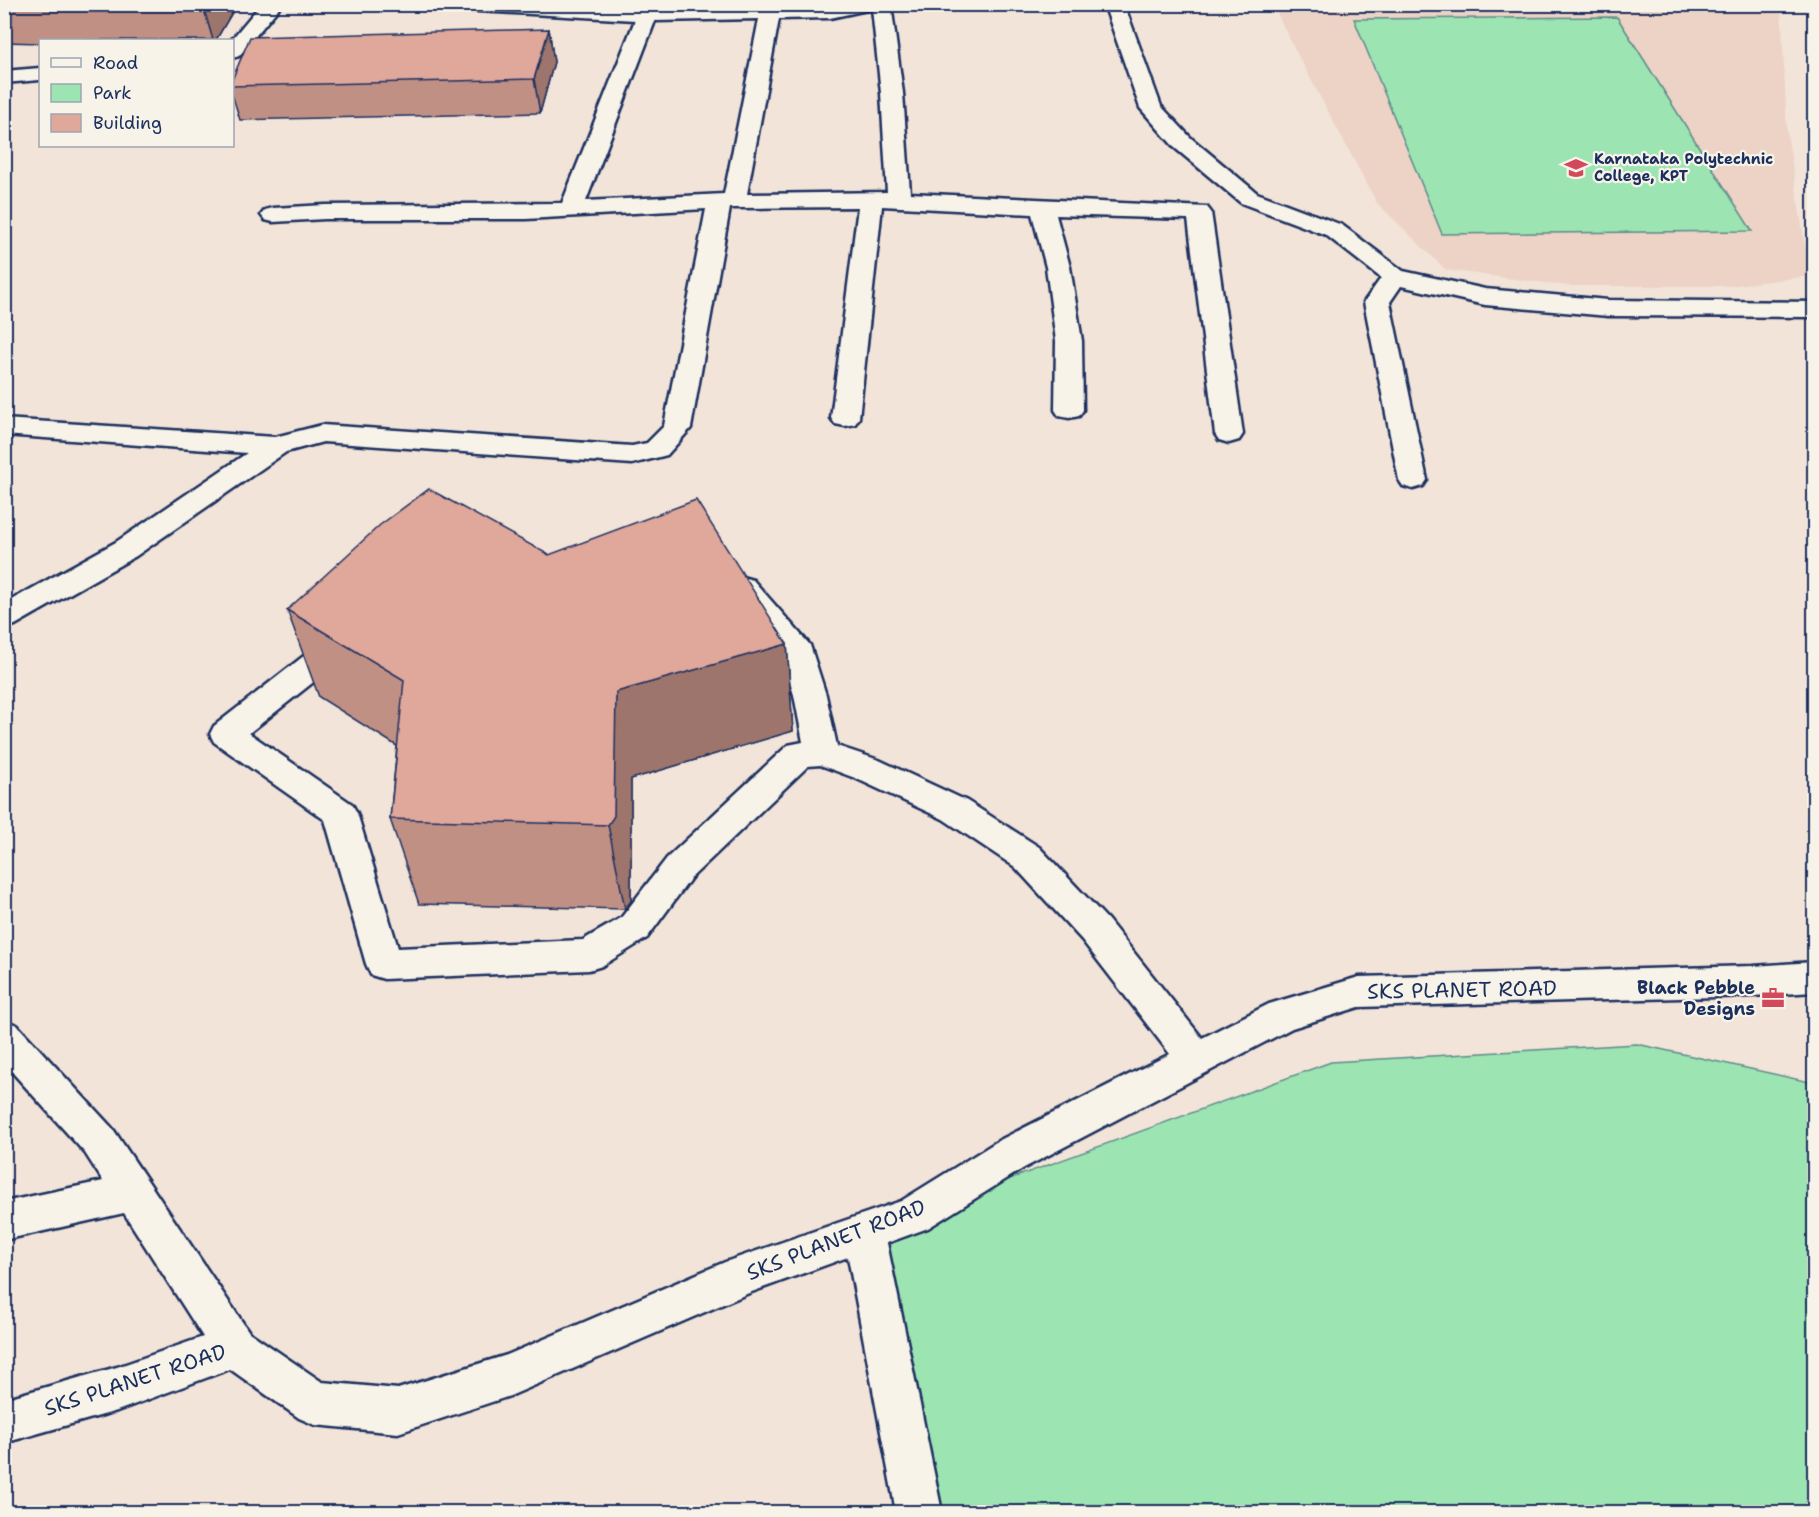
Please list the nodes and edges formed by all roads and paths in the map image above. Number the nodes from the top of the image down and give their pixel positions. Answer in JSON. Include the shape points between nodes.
{"nodes":[{"id":1,"x":272,"y":4,"type":"edge"},
{"id":2,"x":462,"y":4,"type":"edge"},
{"id":3,"x":869,"y":4,"type":"edge"},
{"id":4,"x":880,"y":4,"type":"edge"},
{"id":5,"x":1114,"y":4,"type":"edge"},
{"id":6,"x":552,"y":7,"type":"edge"},
{"id":7,"x":770,"y":13,"type":"junction"},
{"id":8,"x":647,"y":15,"type":"junction"},
{"id":9,"x":234,"y":50,"type":"edge"},
{"id":10,"x":39,"y":74,"type":"edge"},
{"id":11,"x":4,"y":76,"type":"edge"},
{"id":12,"x":881,"y":199,"type":"junction"},
{"id":13,"x":726,"y":201,"type":"junction"},
{"id":14,"x":1042,"y":208,"type":"junction"},
{"id":15,"x":571,"y":209,"type":"junction"},
{"id":16,"x":273,"y":215,"type":"dead end"},
{"id":17,"x":1395,"y":277,"type":"junction"},
{"id":18,"x":1815,"y":310,"type":"edge"},
{"id":19,"x":1069,"y":410,"type":"dead end"},
{"id":20,"x":845,"y":418,"type":"dead end"},
{"id":21,"x":4,"y":428,"type":"edge"},
{"id":22,"x":1229,"y":434,"type":"dead end"},
{"id":23,"x":276,"y":446,"type":"junction"},
{"id":24,"x":1413,"y":480,"type":"dead end"},
{"id":25,"x":717,"y":568,"type":"edge"},
{"id":26,"x":4,"y":618,"type":"edge"},
{"id":27,"x":366,"y":624,"type":"edge"},
{"id":28,"x":822,"y":753,"type":"junction"},
{"id":29,"x":1815,"y":977,"type":"edge"},
{"id":30,"x":4,"y":1036,"type":"edge"},
{"id":31,"x":1196,"y":1059,"type":"junction"},
{"id":32,"x":133,"y":1193,"type":"junction"},
{"id":33,"x":4,"y":1221,"type":"edge"},
{"id":34,"x":864,"y":1232,"type":"junction"},
{"id":35,"x":234,"y":1347,"type":"junction"},
{"id":36,"x":4,"y":1421,"type":"edge"},
{"id":37,"x":919,"y":1512,"type":"edge"}],
"edges":[{"from":1,"to":9,"type":"street"},
{"from":2,"to":6,"type":"street"},
{"from":3,"to":7,"type":"street","via":[[830,12]]},
{"from":4,"to":12,"type":"street","via":[[892,93],[899,199]]},
{"from":5,"to":17,"type":"street","via":[[1151,108],[1183,143],[1249,198],[1334,230]]},
{"from":6,"to":8,"type":"street"},
{"from":7,"to":8,"type":"street"},
{"from":7,"to":13,"type":"street"},
{"from":8,"to":15,"type":"street"},
{"from":10,"to":11,"type":"street"},
{"from":12,"to":13,"type":"street"},
{"from":12,"to":14,"type":"street"},
{"from":12,"to":20,"type":"street"},
{"from":13,"to":15,"type":"street"},
{"from":13,"to":23,"type":"street","via":[[677,428],[657,449],[632,455],[322,433]]},
{"from":14,"to":19,"type":"street","via":[[1058,267],[1069,341]]},
{"from":14,"to":22,"type":"street","via":[[1199,212]]},
{"from":15,"to":16,"type":"street"},
{"from":17,"to":18,"type":"street","via":[[1485,297],[1608,308]]},
{"from":17,"to":24,"type":"street","via":[[1377,302]]},
{"from":21,"to":23,"type":"street"},
{"from":23,"to":26,"type":"street","via":[[126,549]]},
{"from":25,"to":28,"type":"street","via":[[733,577],[794,645]]},
{"from":27,"to":28,"type":"street","via":[[226,734],[340,813],[384,964],[589,955],[633,928],[679,868],[800,754]]},
{"from":28,"to":31,"type":"street","via":[[867,769],[955,810],[1027,857],[1095,930]]},
{"from":29,"to":31,"type":"street","name":"SKS PLANET ROAD","via":[[1359,992],[1282,1015]]},
{"from":30,"to":32,"type":"street","via":[[99,1141]]},
{"from":31,"to":34,"type":"street","name":"SKS PLANET ROAD","via":[[1010,1155],[914,1215]]},
{"from":32,"to":33,"type":"street"},
{"from":32,"to":35,"type":"street"},
{"from":34,"to":35,"type":"street","name":"SKS PLANET ROAD","via":[[740,1276],[510,1375],[398,1411],[315,1403]]},
{"from":34,"to":37,"type":"street"},
{"from":35,"to":36,"type":"street","name":"SKS PLANET ROAD","via":[[117,1389]]}]}
